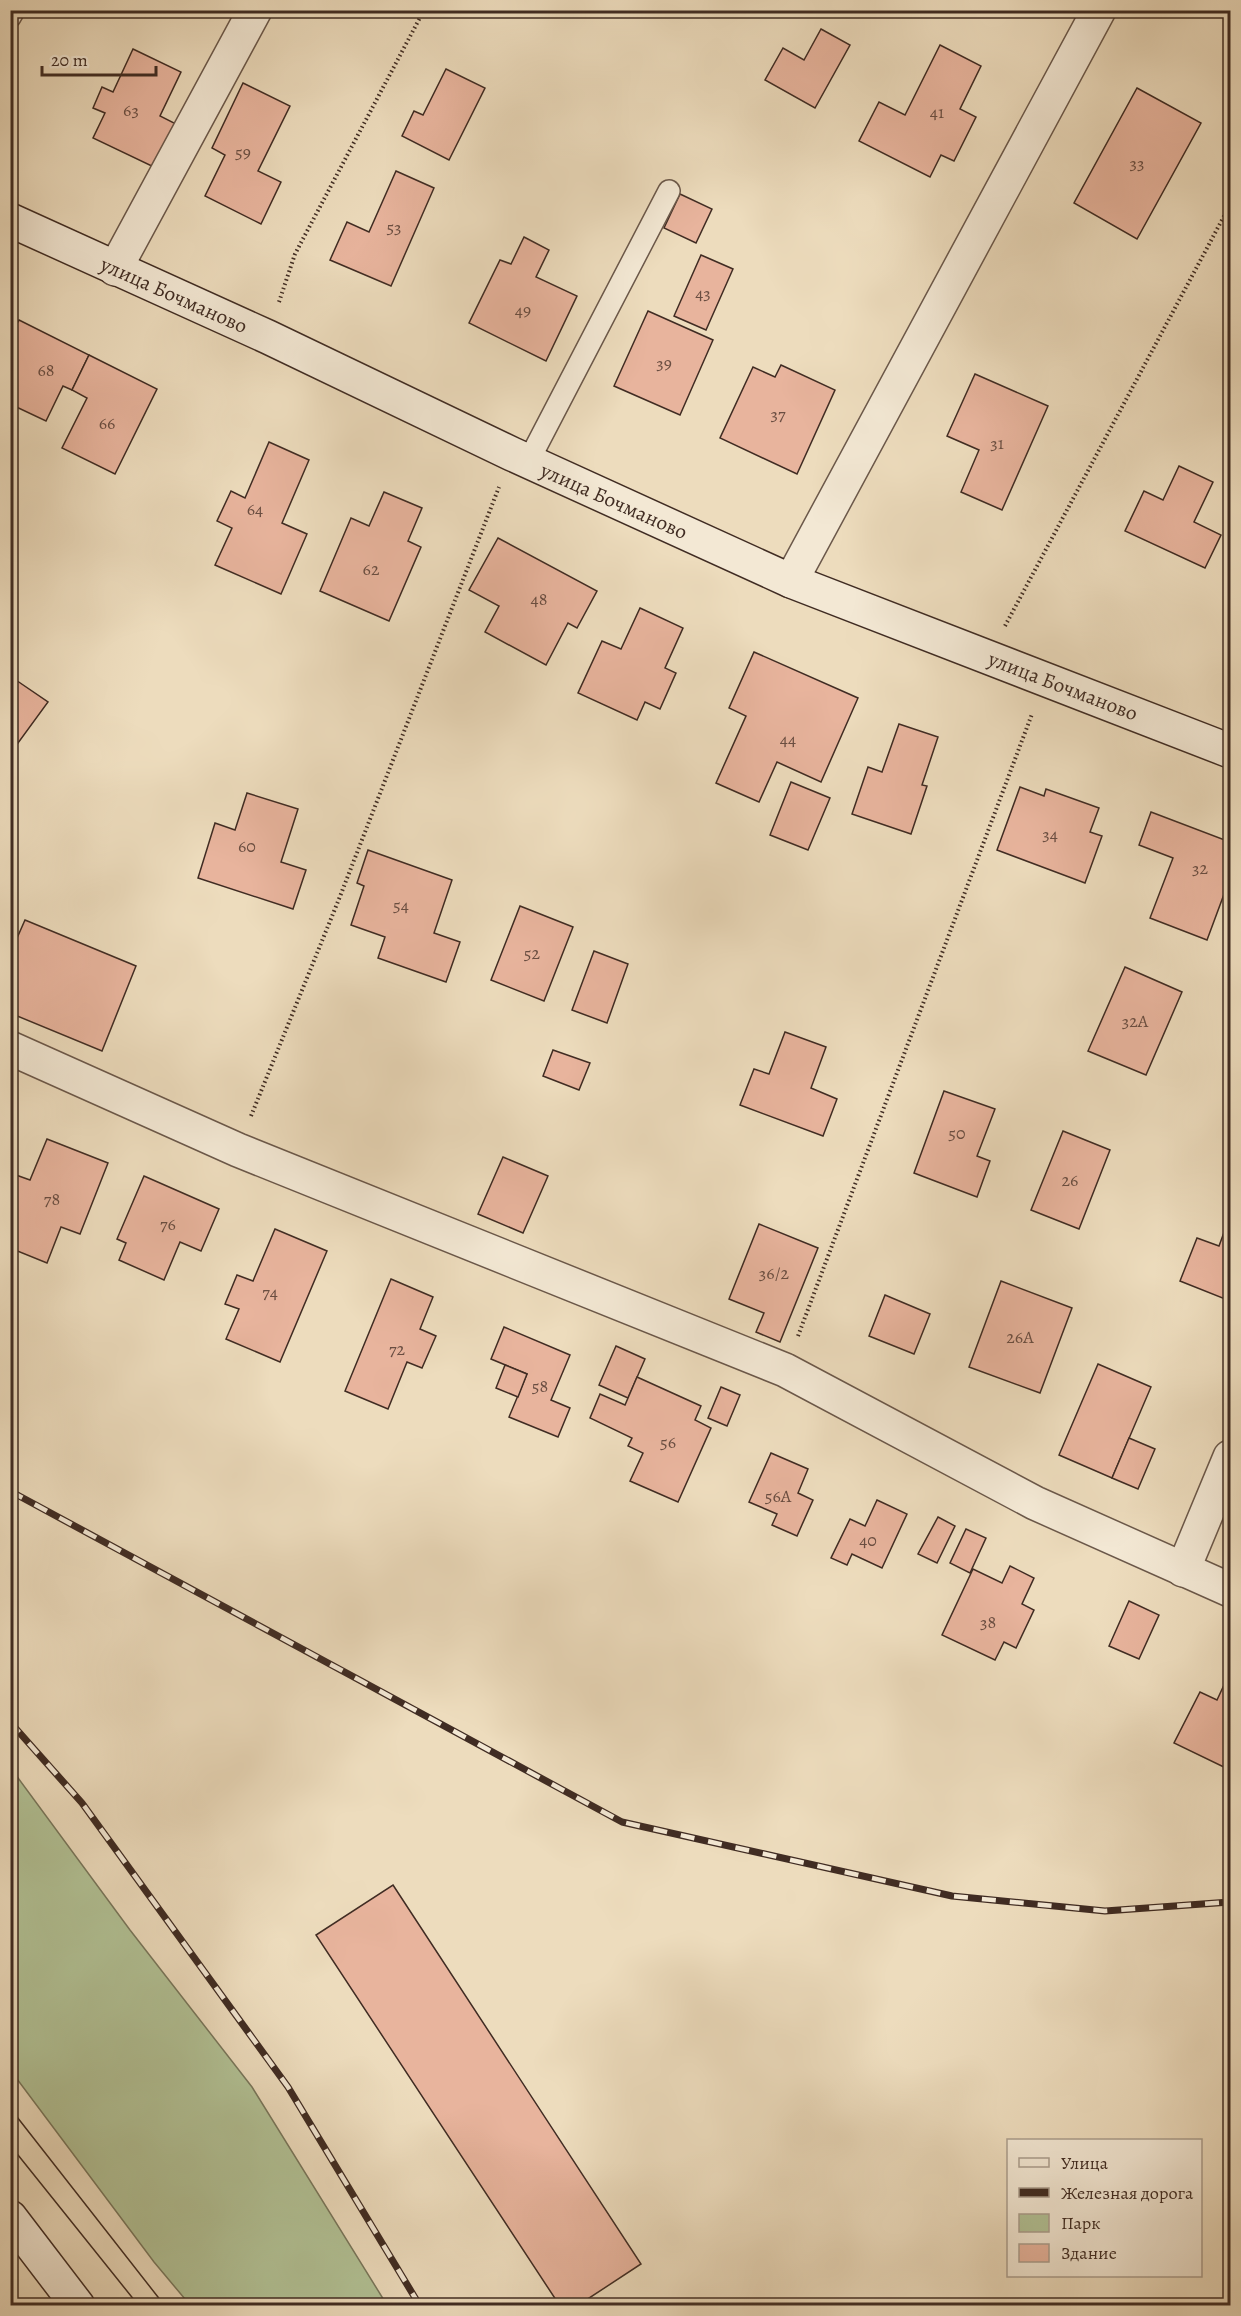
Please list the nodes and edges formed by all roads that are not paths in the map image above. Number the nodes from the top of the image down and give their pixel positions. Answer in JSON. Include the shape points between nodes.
{"nodes":[{"id":1,"x":14,"y":10,"type":"edge"},
{"id":2,"x":255,"y":10,"type":"edge"},
{"id":3,"x":1099,"y":10,"type":"edge"},
{"id":4,"x":10,"y":16,"type":"edge"},
{"id":5,"x":669,"y":190,"type":"dead end"},
{"id":6,"x":10,"y":220,"type":"edge"},
{"id":7,"x":115,"y":269,"type":"junction"},
{"id":8,"x":520,"y":458,"type":"junction"},
{"id":9,"x":791,"y":581,"type":"junction"},
{"id":10,"x":1230,"y":751,"type":"edge"},
{"id":11,"x":10,"y":1048,"type":"edge"},
{"id":12,"x":1230,"y":1457,"type":"edge"},
{"id":13,"x":1183,"y":1570,"type":"junction"},
{"id":14,"x":1230,"y":1590,"type":"edge"},
{"id":15,"x":10,"y":2217,"type":"edge"},
{"id":16,"x":78,"y":2306,"type":"edge"}],
"edges":[{"from":1,"to":4,"type":"lane"},
{"from":2,"to":7,"type":"street"},
{"from":3,"to":9,"type":"street"},
{"from":5,"to":8,"type":"lane"},
{"from":6,"to":7,"type":"street","name":"улица Бочманово"},
{"from":7,"to":8,"type":"street","name":"улица Бочманово","via":[[268,337]]},
{"from":8,"to":9,"type":"street","name":"улица Бочманово"},
{"from":9,"to":10,"type":"street","name":"улица Бочманово"},
{"from":11,"to":13,"type":"street","via":[[238,1150],[785,1370],[1035,1503]]},
{"from":12,"to":13,"type":"street"},
{"from":13,"to":14,"type":"street"},
{"from":15,"to":16,"type":"street"}]}
